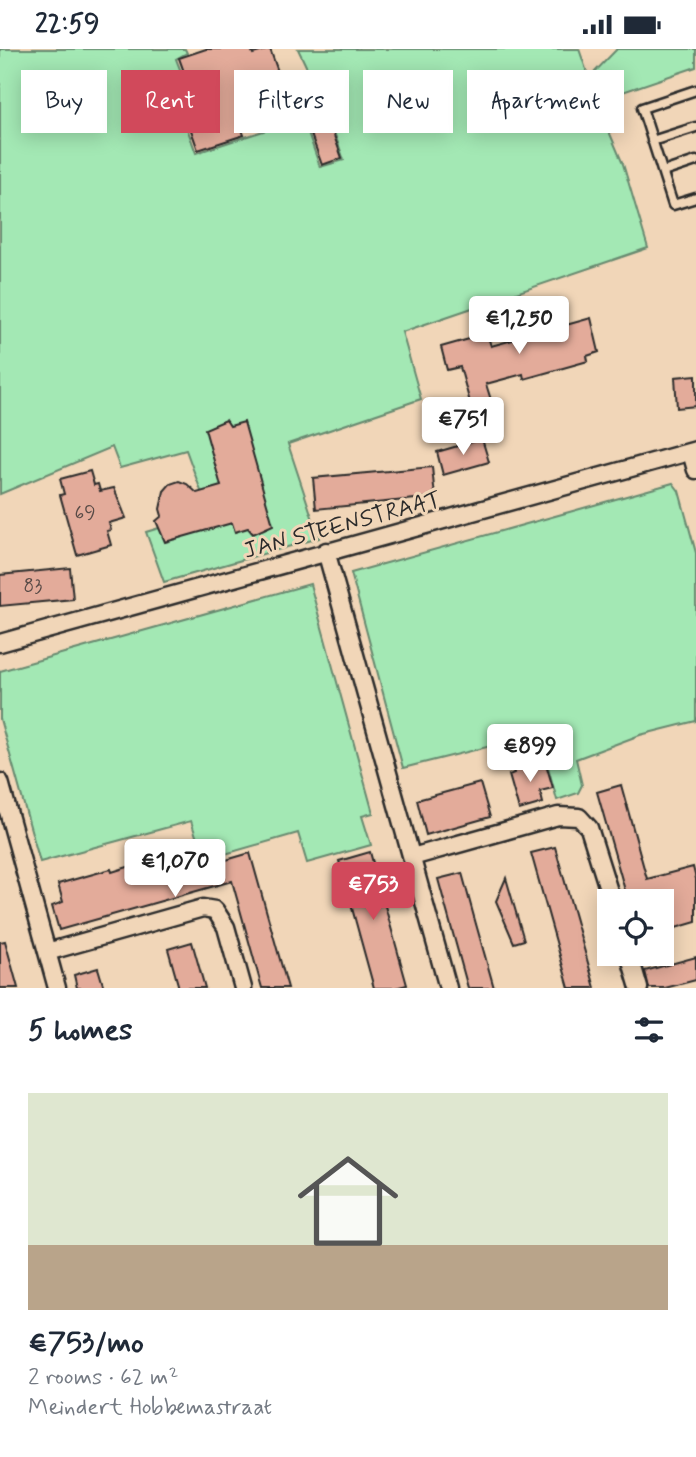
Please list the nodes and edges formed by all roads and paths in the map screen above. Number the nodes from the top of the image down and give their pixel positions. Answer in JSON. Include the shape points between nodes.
{"nodes":[{"id":1,"x":696,"y":90,"type":"edge"},
{"id":2,"x":696,"y":127,"type":"edge"},
{"id":3,"x":652,"y":141,"type":"junction"},
{"id":4,"x":696,"y":161,"type":"edge"},
{"id":5,"x":663,"y":171,"type":"junction"},
{"id":6,"x":696,"y":198,"type":"edge"},
{"id":7,"x":693,"y":451,"type":"edge"},
{"id":8,"x":696,"y":470,"type":"edge"},
{"id":9,"x":326,"y":551,"type":"junction"},
{"id":10,"x":0,"y":643,"type":"edge"},
{"id":11,"x":0,"y":782,"type":"edge"},
{"id":12,"x":412,"y":857,"type":"junction"},
{"id":13,"x":608,"y":889,"type":"edge"},
{"id":14,"x":47,"y":951,"type":"junction"},
{"id":15,"x":633,"y":966,"type":"edge"},
{"id":16,"x":57,"y":988,"type":"edge"},
{"id":17,"x":243,"y":988,"type":"edge"},
{"id":18,"x":448,"y":988,"type":"edge"},
{"id":19,"x":639,"y":988,"type":"edge"}],
"edges":[{"from":1,"to":3,"type":"lane","via":[[642,108]]},
{"from":2,"to":3,"type":"lane"},
{"from":3,"to":5,"type":"lane"},
{"from":4,"to":5,"type":"lane"},
{"from":5,"to":6,"type":"lane","via":[[673,205]]},
{"from":7,"to":8,"type":"street"},
{"from":7,"to":9,"type":"street","name":"JAN STEENSTRAAT"},
{"from":9,"to":10,"type":"street","name":"JAN STEENSTRAAT"},
{"from":9,"to":12,"type":"street"},
{"from":11,"to":14,"type":"street"},
{"from":12,"to":13,"type":"street","via":[[558,816],[579,817],[589,828]]},
{"from":12,"to":18,"type":"street"},
{"from":14,"to":16,"type":"street"},
{"from":14,"to":17,"type":"street","via":[[203,908],[215,910],[226,927]]},
{"from":15,"to":19,"type":"street"}]}
